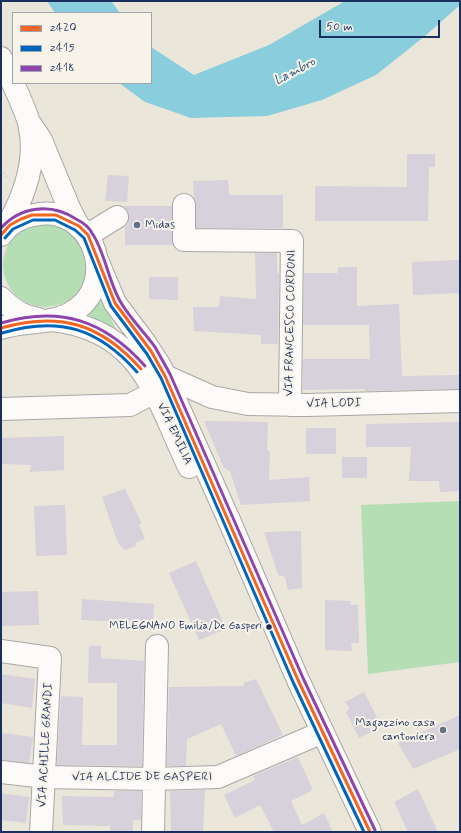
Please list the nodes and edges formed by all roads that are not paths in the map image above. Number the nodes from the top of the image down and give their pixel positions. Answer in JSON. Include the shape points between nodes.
{"nodes":[{"id":1,"x":1,"y":58,"type":"edge"},
{"id":2,"x":12,"y":84,"type":"edge"},
{"id":3,"x":12,"y":84,"type":"edge"},
{"id":4,"x":29,"y":123,"type":"junction"},
{"id":5,"x":184,"y":205,"type":"dead end"},
{"id":6,"x":117,"y":217,"type":"dead end"},
{"id":7,"x":84,"y":231,"type":"junction"},
{"id":8,"x":2,"y":234,"type":"edge"},
{"id":9,"x":98,"y":260,"type":"junction"},
{"id":10,"x":1,"y":298,"type":"edge"},
{"id":11,"x":47,"y":320,"type":"junction"},
{"id":12,"x":1,"y":328,"type":"edge"},
{"id":13,"x":159,"y":382,"type":"junction"},
{"id":14,"x":460,"y":401,"type":"edge"},
{"id":15,"x":290,"y":405,"type":"junction"},
{"id":16,"x":1,"y":409,"type":"edge"},
{"id":17,"x":157,"y":646,"type":"dead end"},
{"id":18,"x":1,"y":651,"type":"edge"},
{"id":19,"x":323,"y":732,"type":"junction"},
{"id":20,"x":1,"y":772,"type":"edge"},
{"id":21,"x":45,"y":777,"type":"junction"},
{"id":22,"x":154,"y":779,"type":"junction"},
{"id":23,"x":40,"y":832,"type":"edge"},
{"id":24,"x":153,"y":832,"type":"edge"},
{"id":25,"x":370,"y":832,"type":"edge"}],
"edges":[{"from":1,"to":3,"type":"street"},
{"from":2,"to":4,"type":"street"},
{"from":4,"to":7,"type":"street","via":[[41,140],[69,208]]},
{"from":4,"to":8,"type":"street","via":[[31,147],[26,184],[19,205]]},
{"from":5,"to":15,"type":"street","name":"VIA FRANCESCO CORDONI","via":[[184,240],[292,242]]},
{"from":6,"to":7,"type":"street"},
{"from":7,"to":8,"type":"street","via":[[68,219],[40,213],[20,219]]},
{"from":7,"to":9,"type":"street","name":"VIA EMILIA"},
{"from":9,"to":11,"type":"street","via":[[98,273],[88,298],[69,314]]},
{"from":9,"to":13,"type":"street","name":"VIA EMILIA","via":[[115,303],[151,351]]},
{"from":10,"to":11,"type":"street","via":[[13,310],[28,318]]},
{"from":11,"to":12,"type":"street","via":[[21,322]]},
{"from":11,"to":13,"type":"street","name":"VIA EMILIA","via":[[82,325],[116,342]]},
{"from":13,"to":15,"type":"street","name":"VIA LODI","via":[[225,400]]},
{"from":13,"to":16,"type":"street","via":[[147,396],[130,405]]},
{"from":13,"to":19,"type":"street","name":"VIA EMILIA","via":[[227,546]]},
{"from":14,"to":15,"type":"street","name":"VIA LODI"},
{"from":17,"to":22,"type":"street"},
{"from":18,"to":21,"type":"street","name":"VIA ACHILLE GRANDI","via":[[50,658]]},
{"from":19,"to":22,"type":"street","name":"VIA ALCIDE DE GASPERI","via":[[218,776]]},
{"from":19,"to":25,"type":"street","name":"VIA EMILIA"},
{"from":20,"to":21,"type":"street","name":"VIA ALCIDE DE GASPERI"},
{"from":21,"to":22,"type":"street","name":"VIA ALCIDE DE GASPERI"},
{"from":21,"to":23,"type":"street","name":"VIA ACHILLE GRANDI"},
{"from":22,"to":24,"type":"street"}]}
